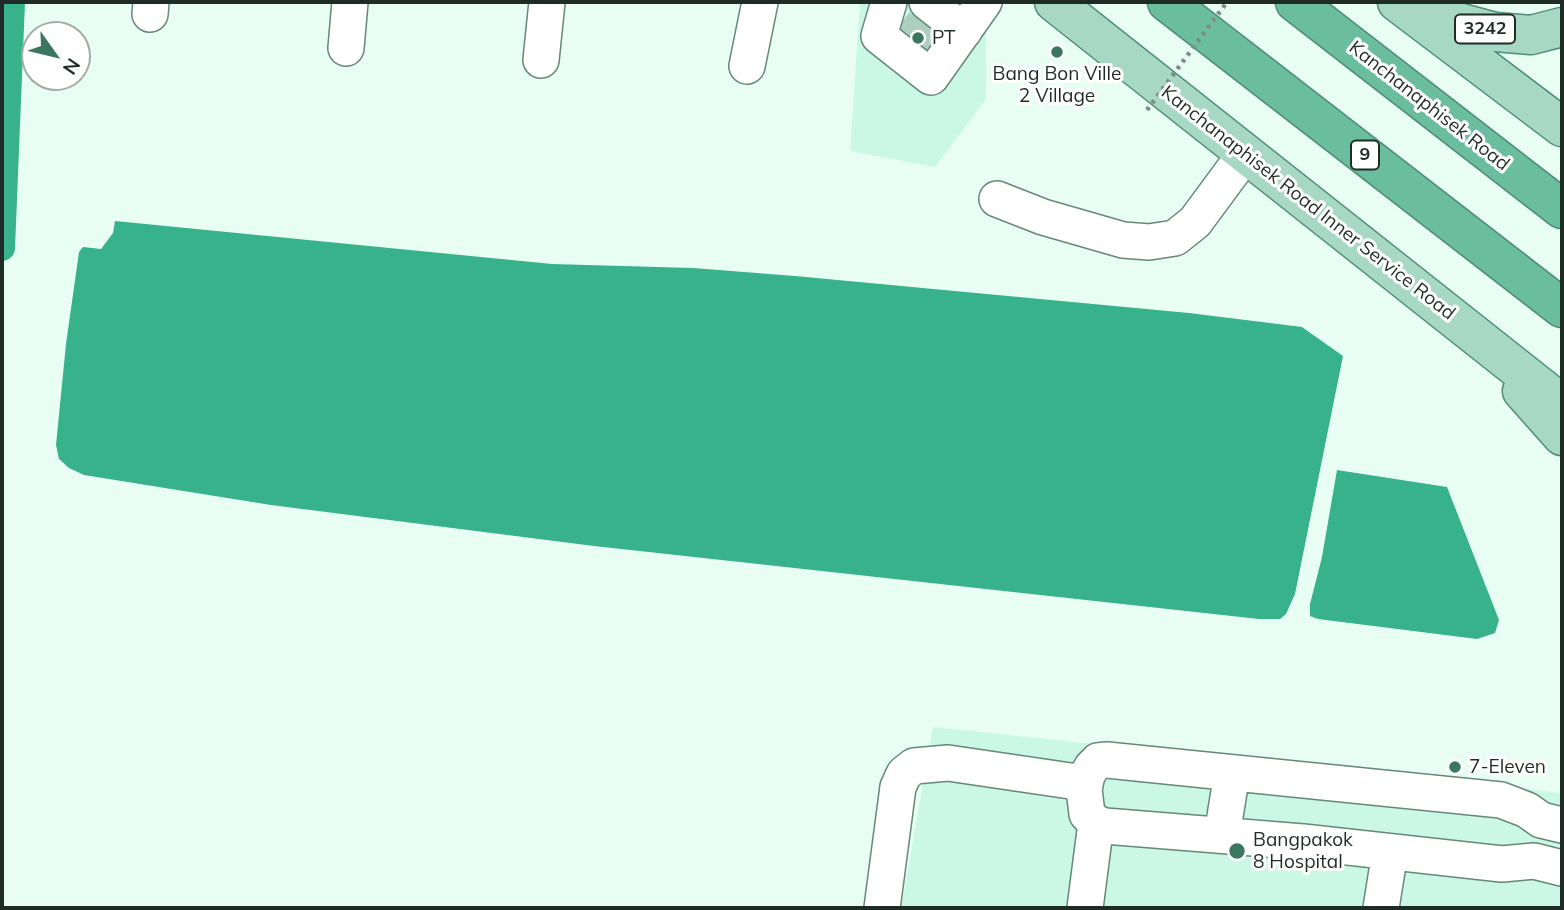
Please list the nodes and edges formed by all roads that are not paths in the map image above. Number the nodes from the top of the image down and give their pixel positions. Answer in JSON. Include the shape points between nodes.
{"nodes":[{"id":1,"x":350,"y":2,"type":"edge"},
{"id":2,"x":547,"y":2,"type":"edge"},
{"id":3,"x":760,"y":2,"type":"edge"},
{"id":4,"x":890,"y":2,"type":"edge"},
{"id":5,"x":927,"y":2,"type":"edge"},
{"id":6,"x":984,"y":2,"type":"edge"},
{"id":7,"x":1054,"y":2,"type":"edge"},
{"id":8,"x":1167,"y":2,"type":"edge"},
{"id":9,"x":1296,"y":2,"type":"edge"},
{"id":10,"x":1397,"y":2,"type":"edge"},
{"id":11,"x":1412,"y":2,"type":"edge"},
{"id":12,"x":1562,"y":27,"type":"edge"},
{"id":13,"x":964,"y":31,"type":"junction"},
{"id":14,"x":346,"y":48,"type":"dead end"},
{"id":15,"x":541,"y":60,"type":"dead end"},
{"id":16,"x":747,"y":66,"type":"dead end"},
{"id":17,"x":1562,"y":127,"type":"edge"},
{"id":18,"x":1246,"y":153,"type":"junction"},
{"id":19,"x":997,"y":199,"type":"dead end"},
{"id":20,"x":1562,"y":209,"type":"edge"},
{"id":21,"x":1562,"y":308,"type":"edge"},
{"id":22,"x":1450,"y":314,"type":"junction"},
{"id":23,"x":1562,"y":404,"type":"edge"},
{"id":24,"x":1562,"y":436,"type":"edge"},
{"id":25,"x":1232,"y":774,"type":"junction"},
{"id":26,"x":1084,"y":783,"type":"junction"},
{"id":27,"x":1096,"y":823,"type":"junction"},
{"id":28,"x":1552,"y":823,"type":"edge"},
{"id":29,"x":1222,"y":835,"type":"junction"},
{"id":30,"x":1390,"y":852,"type":"junction"},
{"id":31,"x":1548,"y":865,"type":"edge"},
{"id":32,"x":882,"y":908,"type":"edge"},
{"id":33,"x":1085,"y":908,"type":"edge"},
{"id":34,"x":1381,"y":908,"type":"edge"}],
"edges":[{"from":1,"to":14,"type":"street"},
{"from":2,"to":15,"type":"street"},
{"from":3,"to":16,"type":"street"},
{"from":4,"to":13,"type":"street","via":[[879,36],[931,76]]},
{"from":5,"to":13,"type":"street"},
{"from":6,"to":13,"type":"street"},
{"from":7,"to":18,"type":"main road","name":"Kanchanaphisek Road Inner Service Road"},
{"from":8,"to":21,"type":"highway","number":"9"},
{"from":9,"to":20,"type":"highway","name":"Kanchanaphisek Road"},
{"from":10,"to":17,"type":"main road"},
{"from":11,"to":12,"type":"main road","number":"3242","via":[[1496,32],[1531,34]]},
{"from":18,"to":19,"type":"street","via":[[1195,222],[1175,238],[1123,240]]},
{"from":18,"to":22,"type":"main road","name":"Kanchanaphisek Road Inner Service Road"},
{"from":22,"to":23,"type":"main road","name":"Kanchanaphisek Road Inner Service Road"},
{"from":22,"to":24,"type":"main road"},
{"from":25,"to":26,"type":"street","via":[[1107,760],[1092,767]]},
{"from":25,"to":28,"type":"street","via":[[1502,800]]},
{"from":25,"to":29,"type":"street"},
{"from":26,"to":27,"type":"street","via":[[1087,814]]},
{"from":26,"to":32,"type":"street","via":[[948,763],[914,766],[898,787]]},
{"from":27,"to":29,"type":"street"},
{"from":27,"to":33,"type":"street"},
{"from":28,"to":31,"type":"street"},
{"from":29,"to":30,"type":"street"},
{"from":30,"to":31,"type":"street"},
{"from":30,"to":34,"type":"street"}]}
